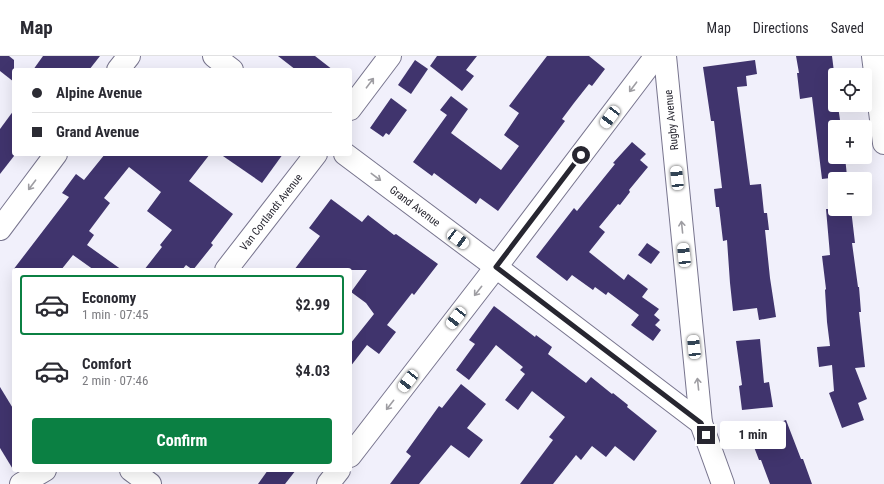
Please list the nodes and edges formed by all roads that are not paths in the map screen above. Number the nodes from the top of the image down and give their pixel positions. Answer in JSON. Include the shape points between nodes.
{"nodes":[{"id":1,"x":129,"y":56,"type":"edge"},
{"id":2,"x":214,"y":56,"type":"edge"},
{"id":3,"x":390,"y":56,"type":"edge"},
{"id":4,"x":656,"y":56,"type":"edge"},
{"id":5,"x":665,"y":56,"type":"edge"},
{"id":6,"x":873,"y":56,"type":"edge"},
{"id":7,"x":120,"y":68,"type":"edge"},
{"id":8,"x":229,"y":68,"type":"edge"},
{"id":9,"x":352,"y":107,"type":"edge"},
{"id":10,"x":884,"y":143,"type":"edge"},
{"id":11,"x":55,"y":156,"type":"edge"},
{"id":12,"x":314,"y":156,"type":"edge"},
{"id":13,"x":348,"y":156,"type":"edge"},
{"id":14,"x":0,"y":229,"type":"edge"},
{"id":15,"x":496,"y":267,"type":"junction"},
{"id":16,"x":228,"y":268,"type":"edge"},
{"id":17,"x":701,"y":423,"type":"junction"},
{"id":18,"x":352,"y":453,"type":"edge"},
{"id":19,"x":42,"y":472,"type":"edge"},
{"id":20,"x":134,"y":472,"type":"edge"},
{"id":21,"x":337,"y":472,"type":"edge"},
{"id":22,"x":21,"y":484,"type":"edge"},
{"id":23,"x":150,"y":484,"type":"edge"},
{"id":24,"x":328,"y":484,"type":"edge"},
{"id":25,"x":723,"y":484,"type":"edge"}],
"edges":[{"from":1,"to":7,"type":"street"},
{"from":2,"to":8,"type":"street"},
{"from":9,"to":3,"type":"street","one_way":true},
{"from":4,"to":15,"type":"street","one_way":true},
{"from":17,"to":5,"type":"street","name":"Rugby Avenue","one_way":true},
{"from":6,"to":10,"type":"street"},
{"from":11,"to":14,"type":"street","one_way":true},
{"from":12,"to":16,"type":"street","name":"Van Cortlandt Avenue"},
{"from":13,"to":15,"type":"street","name":"Grand Avenue","one_way":true},
{"from":15,"to":17,"type":"street","name":"Grand Avenue"},
{"from":15,"to":18,"type":"street","one_way":true},
{"from":17,"to":25,"type":"street"},
{"from":19,"to":22,"type":"street"},
{"from":20,"to":23,"type":"street"},
{"from":21,"to":24,"type":"street"}]}
